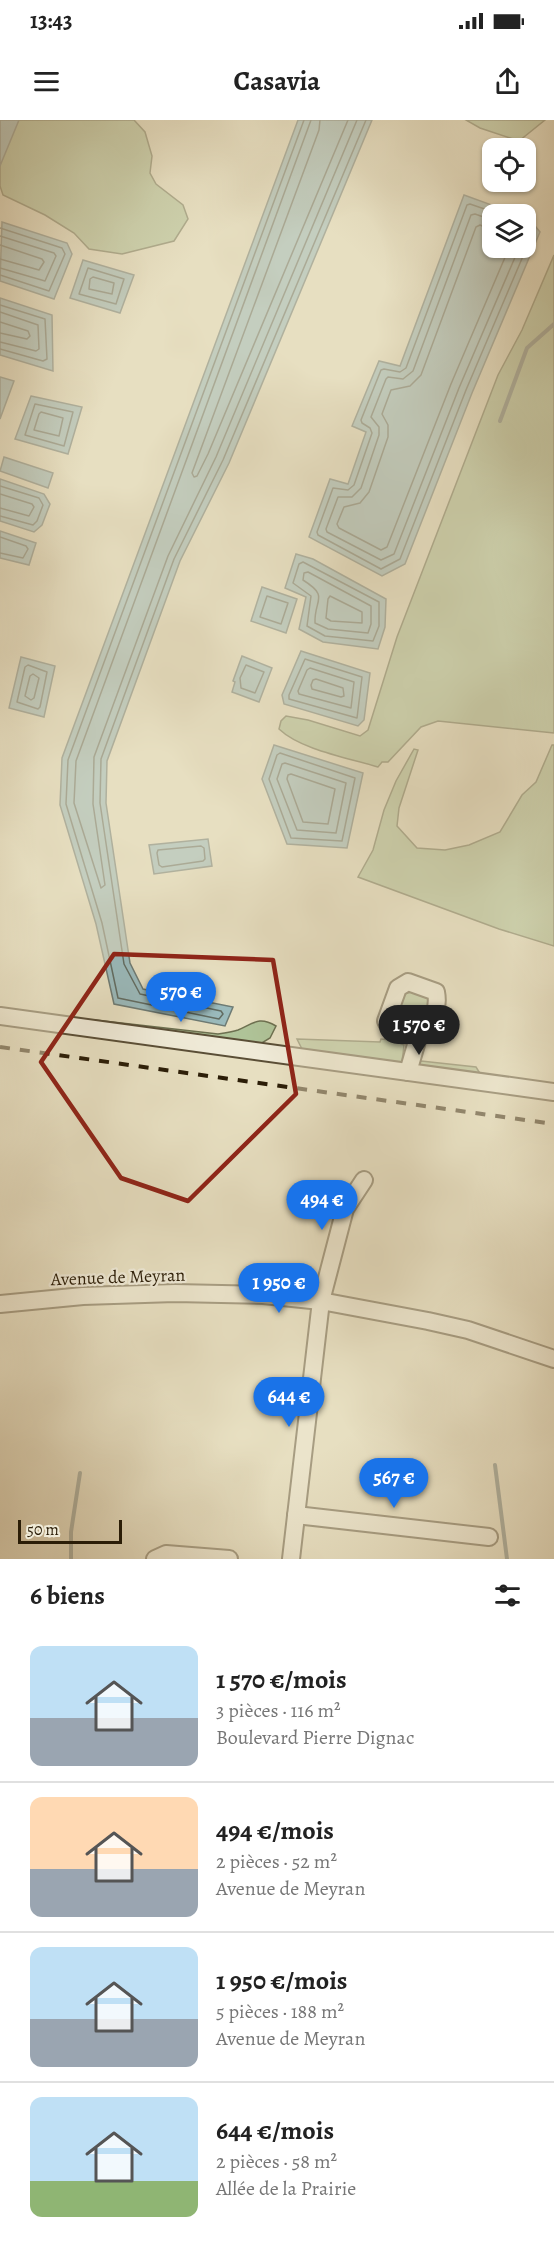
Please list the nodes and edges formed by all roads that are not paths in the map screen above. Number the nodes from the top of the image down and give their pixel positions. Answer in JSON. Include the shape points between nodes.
{"nodes":[{"id":1,"x":0,"y":1016,"type":"edge"},
{"id":2,"x":418,"y":1038,"type":"dead end"},
{"id":3,"x":408,"y":1072,"type":"junction"},
{"id":4,"x":554,"y":1092,"type":"edge"},
{"id":5,"x":364,"y":1180,"type":"dead end"},
{"id":6,"x":321,"y":1301,"type":"junction"},
{"id":7,"x":0,"y":1304,"type":"edge"},
{"id":8,"x":554,"y":1358,"type":"edge"},
{"id":9,"x":296,"y":1515,"type":"junction"},
{"id":10,"x":489,"y":1537,"type":"dead end"},
{"id":11,"x":155,"y":1559,"type":"edge"},
{"id":12,"x":229,"y":1559,"type":"edge"},
{"id":13,"x":291,"y":1559,"type":"edge"}],
"edges":[{"from":1,"to":3,"type":"street"},
{"from":2,"to":3,"type":"street"},
{"from":3,"to":4,"type":"street"},
{"from":5,"to":6,"type":"street","via":[[345,1209]]},
{"from":6,"to":7,"type":"street","name":"Avenue de Meyran","via":[[175,1293]]},
{"from":6,"to":8,"type":"street","name":"Avenue de Meyran","via":[[468,1330]]},
{"from":6,"to":9,"type":"street"},
{"from":9,"to":10,"type":"street"},
{"from":9,"to":13,"type":"street"},
{"from":11,"to":12,"type":"street","via":[[166,1554]]}]}
